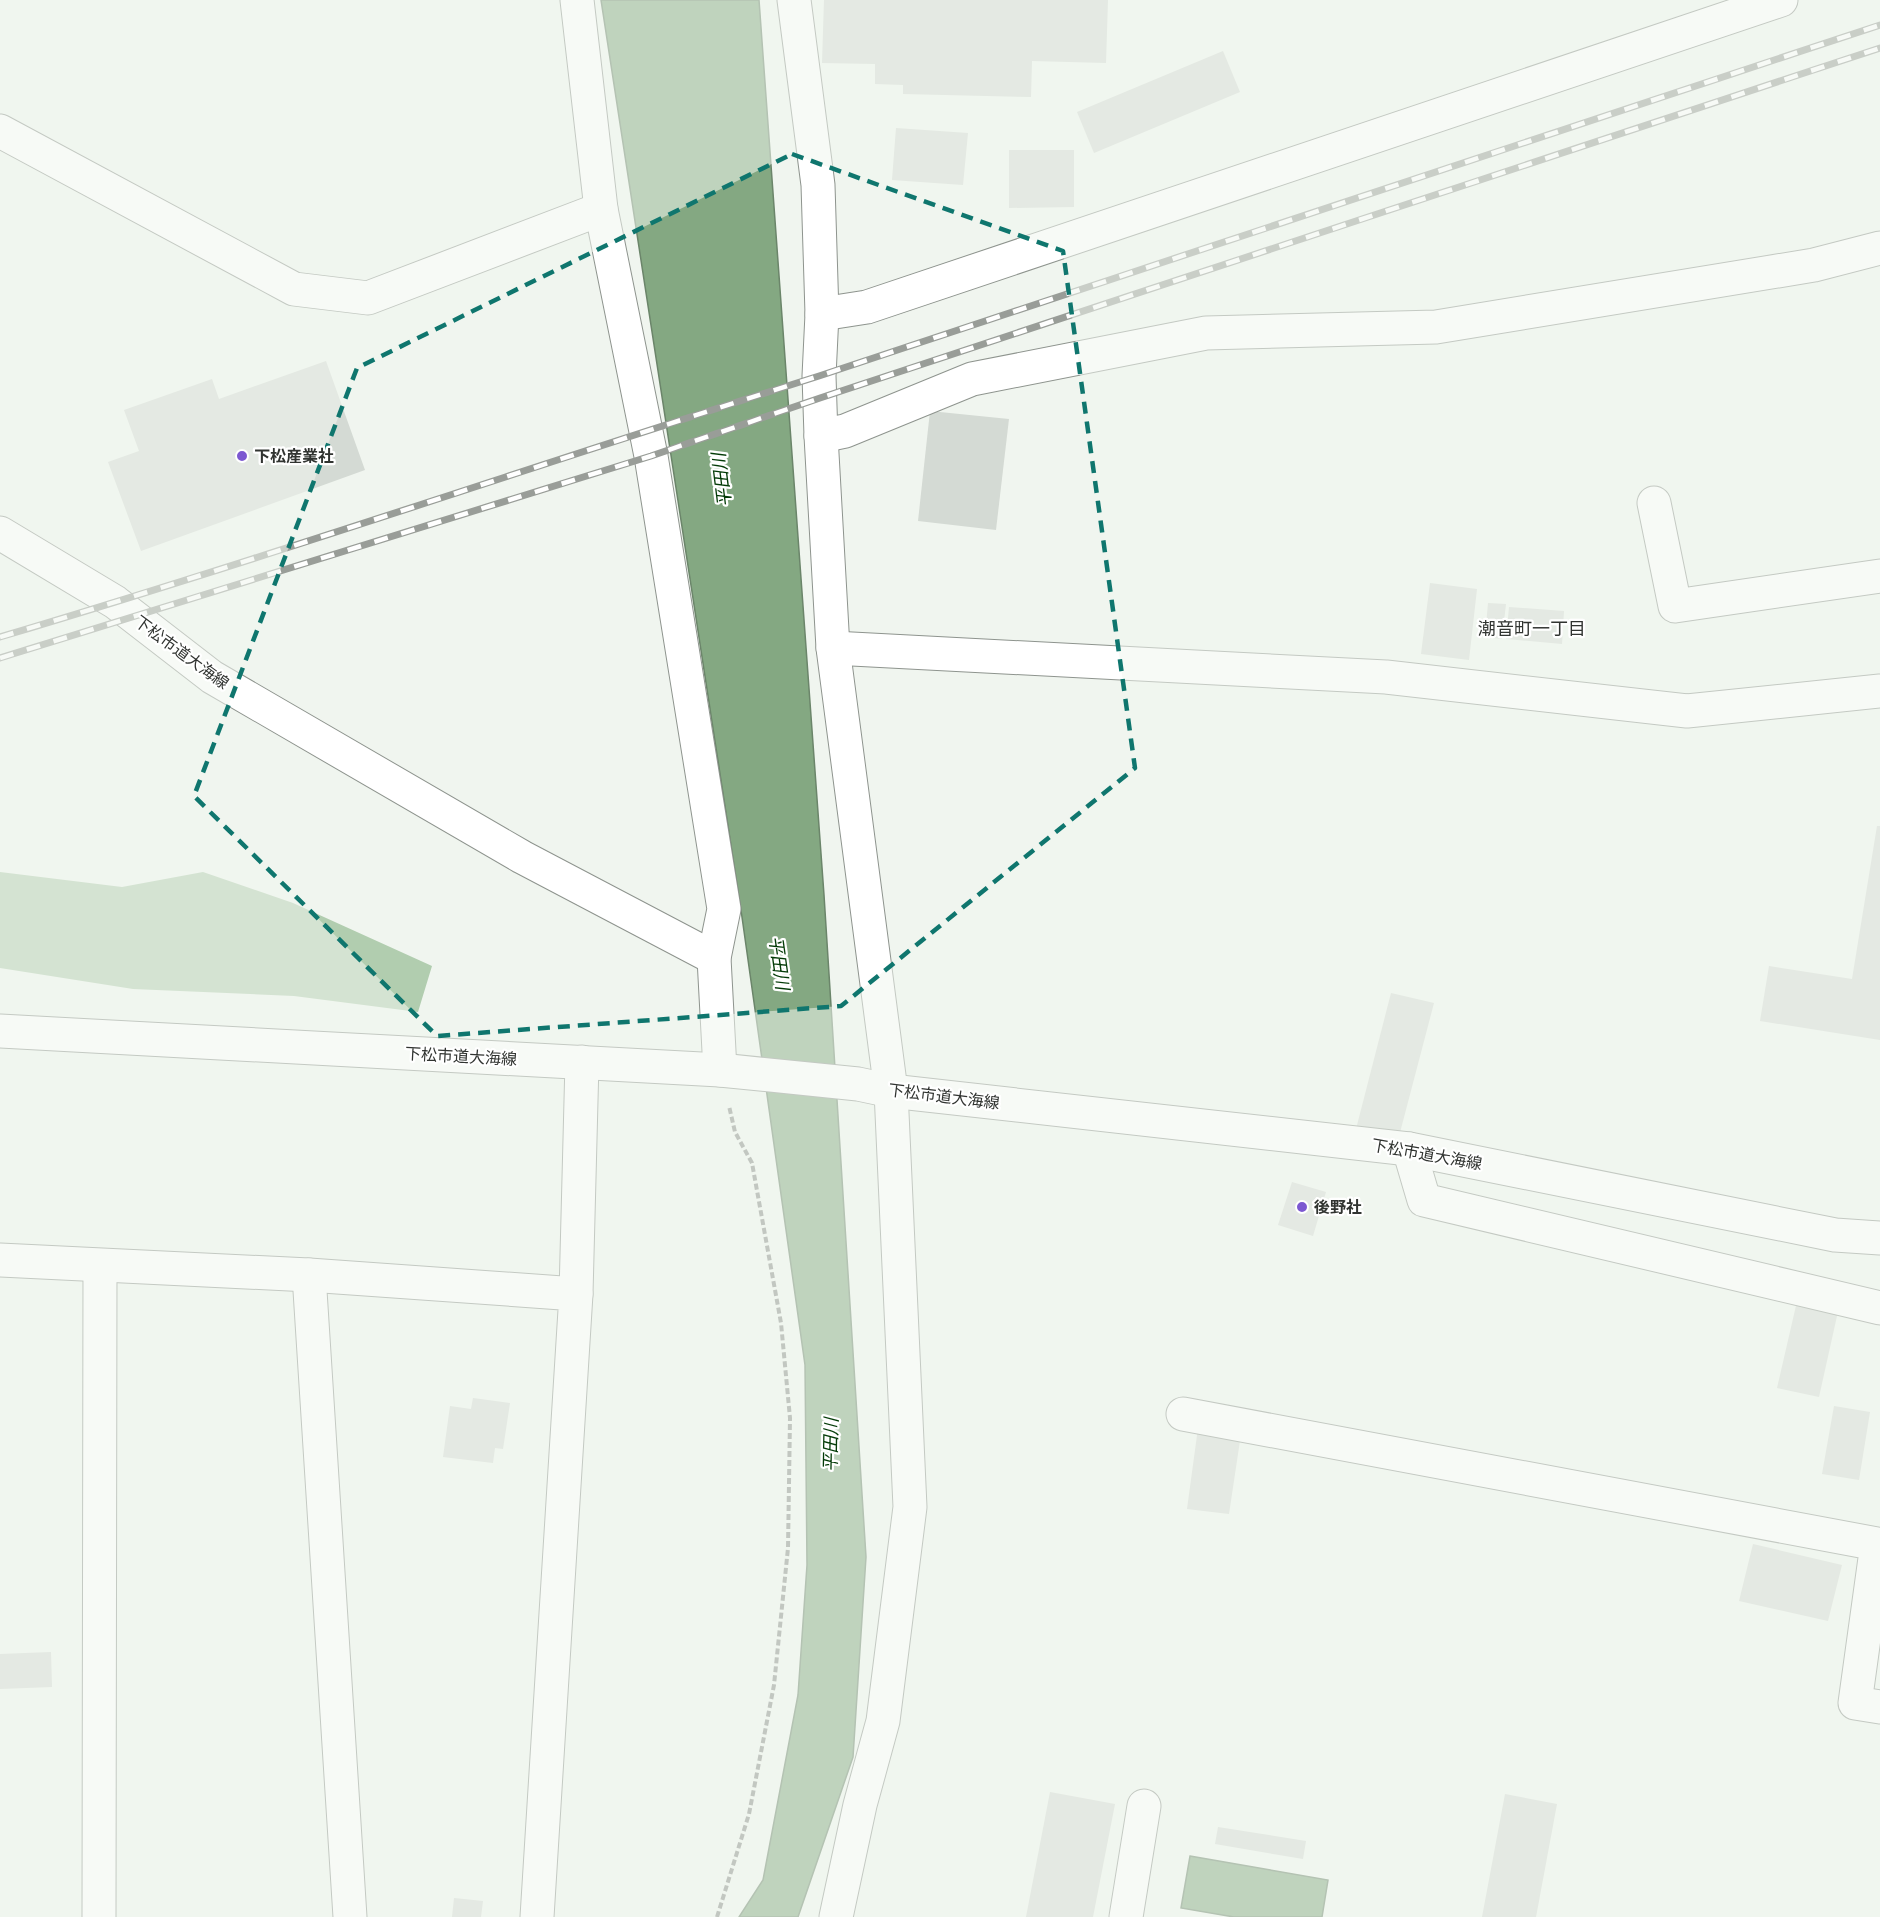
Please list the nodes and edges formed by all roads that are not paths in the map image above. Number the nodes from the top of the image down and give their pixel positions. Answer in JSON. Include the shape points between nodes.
{"nodes":[{"id":1,"x":577,"y":0,"type":"edge"},
{"id":2,"x":794,"y":0,"type":"edge"},
{"id":3,"x":1781,"y":0,"type":"edge"},
{"id":4,"x":0,"y":131,"type":"edge"},
{"id":5,"x":601,"y":208,"type":"junction"},
{"id":6,"x":1880,"y":248,"type":"edge"},
{"id":7,"x":822,"y":314,"type":"junction"},
{"id":8,"x":820,"y":436,"type":"junction"},
{"id":9,"x":1654,"y":503,"type":"dead end"},
{"id":10,"x":0,"y":533,"type":"edge"},
{"id":11,"x":1880,"y":576,"type":"edge"},
{"id":12,"x":833,"y":648,"type":"junction"},
{"id":13,"x":1880,"y":691,"type":"edge"},
{"id":14,"x":714,"y":958,"type":"junction"},
{"id":15,"x":0,"y":1031,"type":"edge"},
{"id":16,"x":582,"y":1062,"type":"junction"},
{"id":17,"x":720,"y":1070,"type":"junction"},
{"id":18,"x":891,"y":1091,"type":"junction"},
{"id":19,"x":1409,"y":1149,"type":"junction"},
{"id":20,"x":1880,"y":1238,"type":"edge"},
{"id":21,"x":0,"y":1260,"type":"edge"},
{"id":22,"x":100,"y":1266,"type":"junction"},
{"id":23,"x":309,"y":1275,"type":"junction"},
{"id":24,"x":576,"y":1294,"type":"junction"},
{"id":25,"x":1880,"y":1308,"type":"edge"},
{"id":26,"x":1183,"y":1414,"type":"dead end"},
{"id":27,"x":1880,"y":1707,"type":"edge"},
{"id":28,"x":1144,"y":1806,"type":"dead end"},
{"id":29,"x":99,"y":1917,"type":"edge"},
{"id":30,"x":350,"y":1917,"type":"edge"},
{"id":31,"x":537,"y":1917,"type":"edge"},
{"id":32,"x":836,"y":1917,"type":"edge"},
{"id":33,"x":1126,"y":1917,"type":"edge"}],
"edges":[{"from":1,"to":5,"type":"street"},
{"from":2,"to":7,"type":"street","via":[[818,185]]},
{"from":3,"to":7,"type":"street","via":[[867,307]]},
{"from":4,"to":5,"type":"street","via":[[294,289],[368,298]]},
{"from":5,"to":14,"type":"street","via":[[651,456],[724,909]]},
{"from":6,"to":8,"type":"street","via":[[1814,265],[1436,327],[1206,333],[972,380],[845,431]]},
{"from":7,"to":8,"type":"street"},
{"from":8,"to":12,"type":"street"},
{"from":9,"to":11,"type":"street","via":[[1675,606]]},
{"from":10,"to":14,"type":"street","name":"下松市道大海線","via":[[116,602],[213,677],[522,857]]},
{"from":12,"to":13,"type":"street","via":[[1386,677],[1687,711]]},
{"from":12,"to":18,"type":"street"},
{"from":14,"to":17,"type":"street"},
{"from":15,"to":16,"type":"street","name":"下松市道大海線"},
{"from":16,"to":17,"type":"street","name":"下松市道大海線"},
{"from":16,"to":24,"type":"street"},
{"from":17,"to":18,"type":"street","name":"下松市道大海線"},
{"from":18,"to":19,"type":"street","name":"下松市道大海線"},
{"from":18,"to":32,"type":"street","via":[[910,1507],[883,1721]]},
{"from":19,"to":20,"type":"street","name":"下松市道大海線","via":[[1835,1235]]},
{"from":19,"to":25,"type":"street","via":[[1424,1200]]},
{"from":21,"to":22,"type":"street"},
{"from":22,"to":23,"type":"street"},
{"from":22,"to":29,"type":"street"},
{"from":23,"to":24,"type":"street"},
{"from":23,"to":30,"type":"street"},
{"from":24,"to":31,"type":"street"},
{"from":26,"to":27,"type":"street","via":[[1877,1544],[1855,1703]]},
{"from":28,"to":33,"type":"street"}]}
